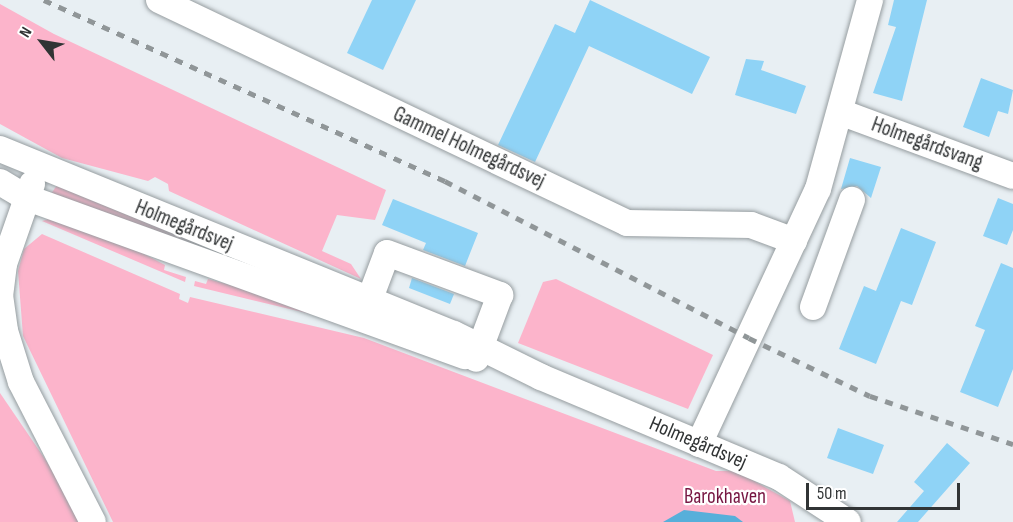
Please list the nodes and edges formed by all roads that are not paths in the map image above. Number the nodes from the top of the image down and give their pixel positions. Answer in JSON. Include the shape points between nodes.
{"nodes":[{"id":1,"x":159,"y":0,"type":"edge"},
{"id":2,"x":870,"y":0,"type":"edge"},
{"id":3,"x":840,"y":112,"type":"junction"},
{"id":4,"x":0,"y":149,"type":"edge"},
{"id":5,"x":41,"y":168,"type":"junction"},
{"id":6,"x":1013,"y":176,"type":"edge"},
{"id":7,"x":0,"y":182,"type":"edge"},
{"id":8,"x":25,"y":197,"type":"junction"},
{"id":9,"x":852,"y":200,"type":"dead end"},
{"id":10,"x":794,"y":241,"type":"junction"},
{"id":11,"x":813,"y":307,"type":"dead end"},
{"id":12,"x":366,"y":310,"type":"junction"},
{"id":13,"x":478,"y":353,"type":"junction"},
{"id":14,"x":699,"y":444,"type":"junction"},
{"id":15,"x":93,"y":522,"type":"edge"},
{"id":16,"x":848,"y":522,"type":"edge"}],
"edges":[{"from":1,"to":10,"type":"street","name":"Gammel Holmegårdsvej","via":[[627,223],[751,225]]},
{"from":2,"to":3,"type":"street"},
{"from":3,"to":6,"type":"street","name":"Holmegårdsvang"},
{"from":3,"to":10,"type":"street","via":[[818,189]]},
{"from":4,"to":5,"type":"street","name":"Holmegårdsvej"},
{"from":5,"to":8,"type":"street"},
{"from":5,"to":12,"type":"street","name":"Holmegårdsvej"},
{"from":7,"to":8,"type":"street","name":"Holmegårdsvej"},
{"from":8,"to":12,"type":"street","name":"Holmegårdsvej"},
{"from":8,"to":15,"type":"street","via":[[4,264],[0,296],[5,331],[21,382]]},
{"from":9,"to":11,"type":"street"},
{"from":10,"to":14,"type":"street"},
{"from":12,"to":13,"type":"street","name":"Holmegårdsvej"},
{"from":12,"to":13,"type":"street","via":[[387,253],[500,295]]},
{"from":13,"to":14,"type":"street","name":"Holmegårdsvej"},
{"from":14,"to":16,"type":"street","name":"Holmegårdsvej","via":[[779,477]]}]}
